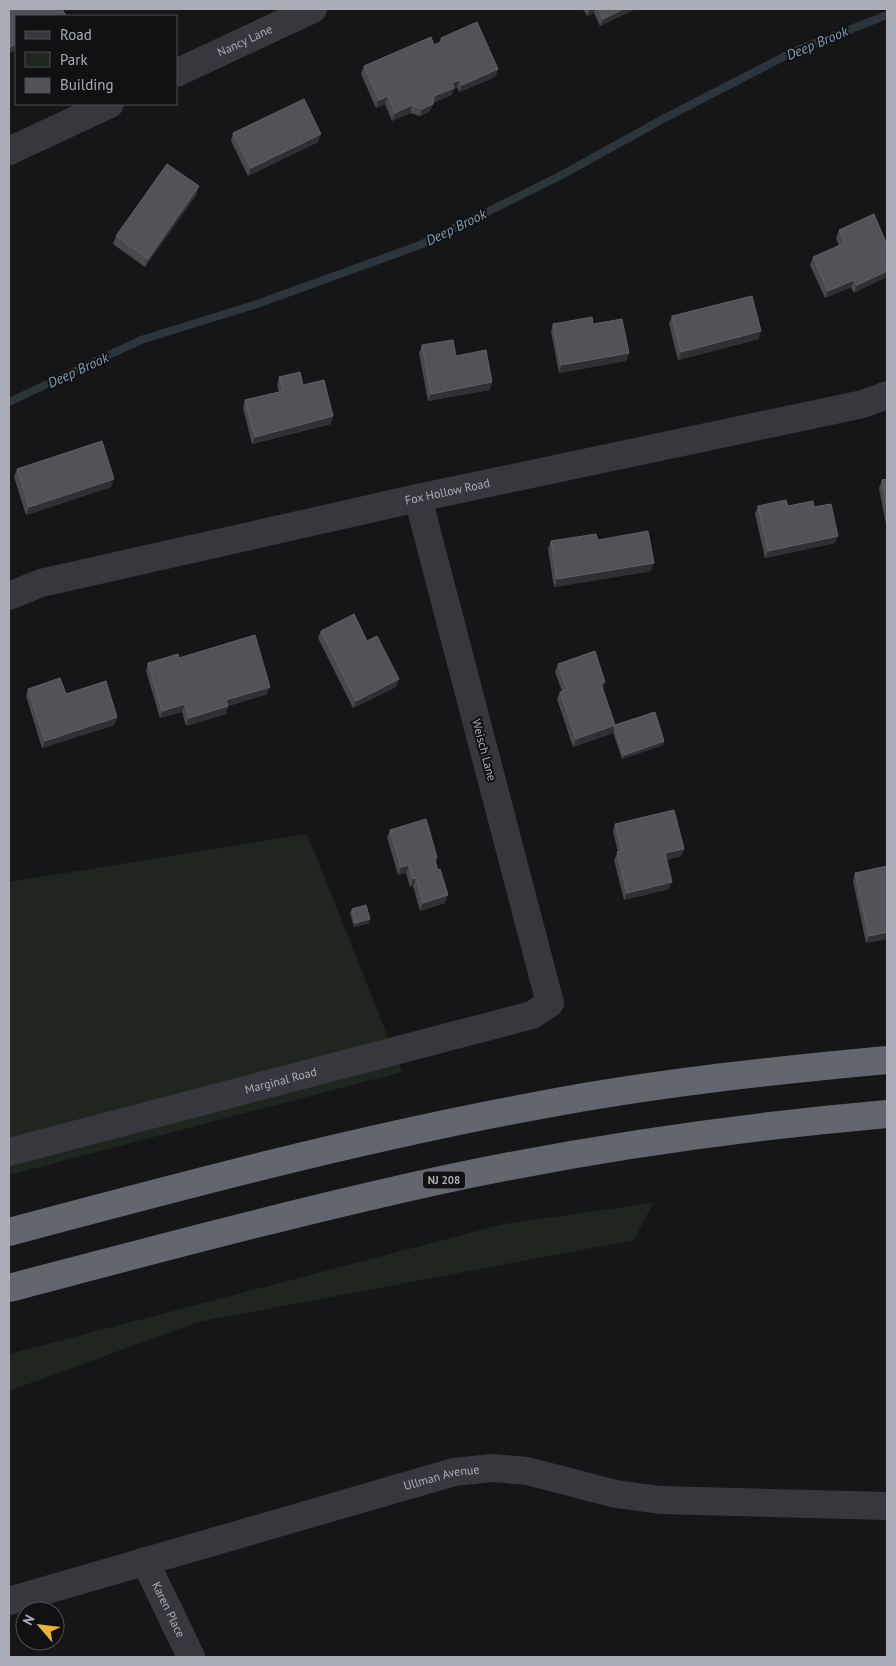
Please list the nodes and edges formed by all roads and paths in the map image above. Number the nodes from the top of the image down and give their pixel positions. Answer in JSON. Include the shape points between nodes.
{"nodes":[{"id":1,"x":314,"y":9,"type":"edge"},
{"id":2,"x":178,"y":72,"type":"edge"},
{"id":3,"x":108,"y":105,"type":"edge"},
{"id":4,"x":9,"y":151,"type":"edge"},
{"id":5,"x":887,"y":395,"type":"edge"},
{"id":6,"x":418,"y":498,"type":"junction"},
{"id":7,"x":9,"y":596,"type":"edge"},
{"id":8,"x":550,"y":1003,"type":"joint"},
{"id":9,"x":887,"y":1060,"type":"edge"},
{"id":10,"x":887,"y":1114,"type":"edge"},
{"id":11,"x":9,"y":1152,"type":"edge"},
{"id":12,"x":9,"y":1232,"type":"edge"},
{"id":13,"x":9,"y":1288,"type":"edge"},
{"id":14,"x":887,"y":1506,"type":"edge"},
{"id":15,"x":146,"y":1562,"type":"junction"},
{"id":16,"x":9,"y":1601,"type":"edge"},
{"id":17,"x":191,"y":1657,"type":"edge"}],
"edges":[{"from":1,"to":2,"type":"street","name":"Nancy Lane"},
{"from":3,"to":4,"type":"street"},
{"from":5,"to":6,"type":"street","name":"Fox Hollow Road","via":[[863,404]]},
{"from":6,"to":7,"type":"street","name":"Fox Hollow Road","via":[[41,583]]},
{"from":6,"to":8,"type":"street","name":"Weisch Lane"},
{"from":8,"to":11,"type":"street","name":"Marginal Road","via":[[532,1015]]},
{"from":9,"to":12,"type":"highway","via":[[710,1079],[530,1107],[349,1146]]},
{"from":10,"to":13,"type":"highway","number":"NJ 208","via":[[717,1132],[437,1181],[277,1218]]},
{"from":14,"to":15,"type":"street","name":"Ullman Avenue","via":[[660,1500],[616,1494],[527,1470],[492,1468],[454,1472]]},
{"from":15,"to":16,"type":"street","name":"Ullman Avenue"},
{"from":15,"to":17,"type":"street","name":"Karen Place"}]}
